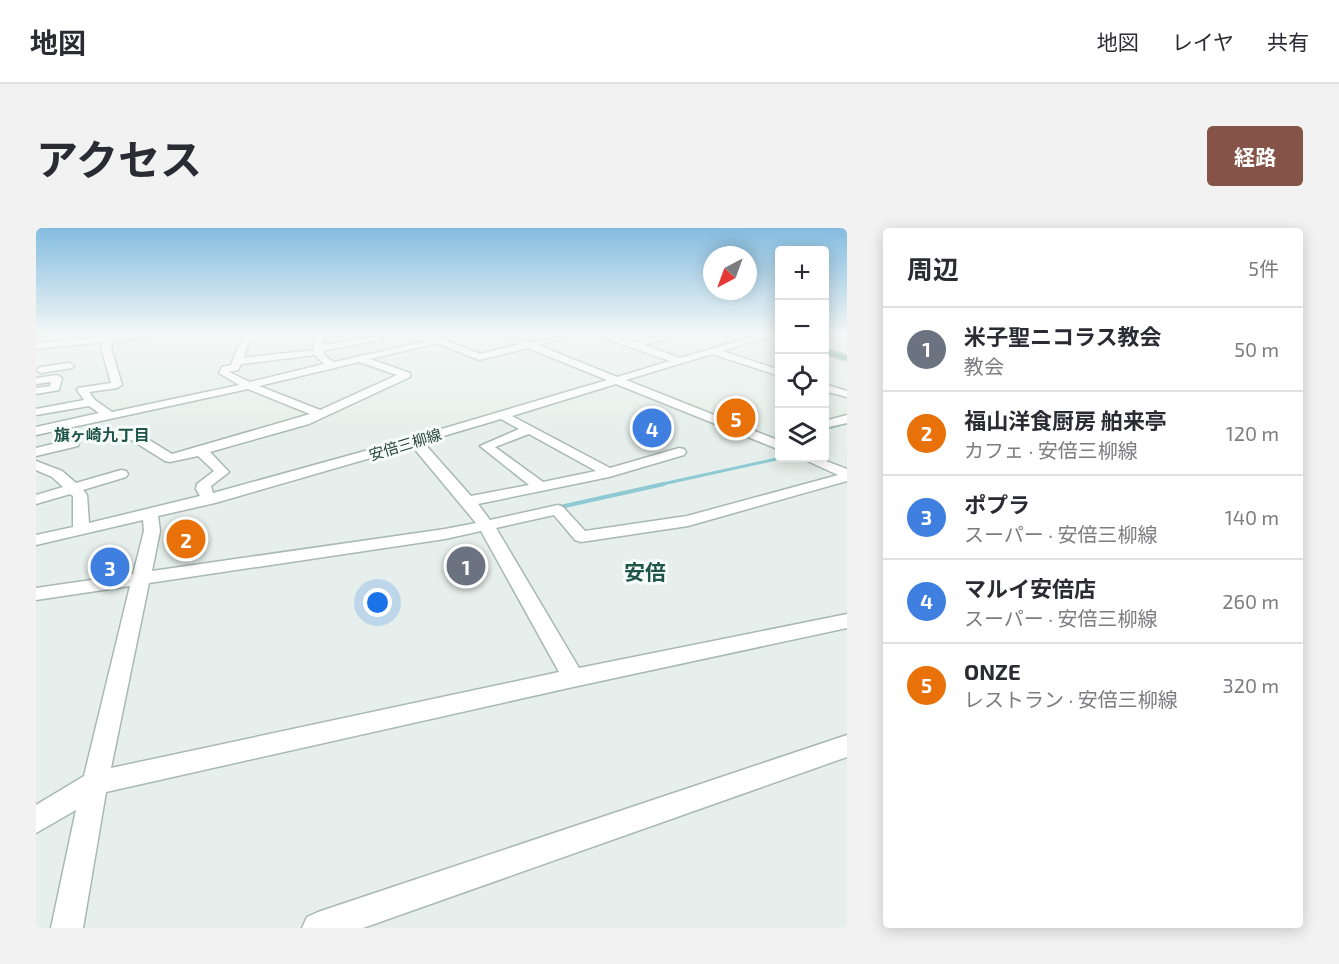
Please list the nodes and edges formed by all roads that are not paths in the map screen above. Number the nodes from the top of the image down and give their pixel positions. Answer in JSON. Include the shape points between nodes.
{"nodes":[{"id":1,"x":65,"y":367,"type":"edge"},
{"id":2,"x":112,"y":367,"type":"edge"},
{"id":3,"x":236,"y":367,"type":"edge"},
{"id":4,"x":323,"y":367,"type":"edge"},
{"id":5,"x":382,"y":367,"type":"edge"},
{"id":6,"x":583,"y":367,"type":"edge"},
{"id":7,"x":656,"y":367,"type":"edge"},
{"id":8,"x":760,"y":367,"type":"edge"},
{"id":9,"x":36,"y":371,"type":"edge"},
{"id":10,"x":775,"y":371,"type":"edge"},
{"id":11,"x":614,"y":379,"type":"junction"},
{"id":12,"x":36,"y":381,"type":"edge"},
{"id":13,"x":249,"y":386,"type":"junction"},
{"id":14,"x":829,"y":388,"type":"edge"},
{"id":15,"x":36,"y":391,"type":"edge"},
{"id":16,"x":847,"y":394,"type":"edge"},
{"id":17,"x":91,"y":402,"type":"junction"},
{"id":18,"x":36,"y":412,"type":"edge"},
{"id":19,"x":320,"y":414,"type":"junction"},
{"id":20,"x":500,"y":414,"type":"junction"},
{"id":21,"x":106,"y":415,"type":"junction"},
{"id":22,"x":847,"y":418,"type":"edge"},
{"id":23,"x":829,"y":424,"type":"edge"},
{"id":24,"x":529,"y":430,"type":"junction"},
{"id":25,"x":36,"y":431,"type":"edge"},
{"id":26,"x":129,"y":433,"type":"dead end"},
{"id":27,"x":415,"y":441,"type":"junction"},
{"id":28,"x":775,"y":442,"type":"edge"},
{"id":29,"x":73,"y":443,"type":"dead end"},
{"id":30,"x":201,"y":451,"type":"junction"},
{"id":31,"x":36,"y":452,"type":"edge"},
{"id":32,"x":679,"y":452,"type":"dead end"},
{"id":33,"x":817,"y":462,"type":"edge"},
{"id":34,"x":40,"y":470,"type":"edge"},
{"id":35,"x":609,"y":473,"type":"junction"},
{"id":36,"x":121,"y":474,"type":"dead end"},
{"id":37,"x":847,"y":475,"type":"edge"},
{"id":38,"x":541,"y":487,"type":"junction"},
{"id":39,"x":75,"y":488,"type":"junction"},
{"id":40,"x":36,"y":500,"type":"edge"},
{"id":41,"x":210,"y":500,"type":"junction"},
{"id":42,"x":468,"y":501,"type":"junction"},
{"id":43,"x":150,"y":515,"type":"junction"},
{"id":44,"x":486,"y":525,"type":"junction"},
{"id":45,"x":81,"y":531,"type":"junction"},
{"id":46,"x":36,"y":540,"type":"edge"},
{"id":47,"x":142,"y":577,"type":"junction"},
{"id":48,"x":36,"y":594,"type":"edge"},
{"id":49,"x":847,"y":621,"type":"edge"},
{"id":50,"x":573,"y":678,"type":"junction"},
{"id":51,"x":847,"y":746,"type":"edge"},
{"id":52,"x":95,"y":783,"type":"junction"},
{"id":53,"x":36,"y":820,"type":"edge"},
{"id":54,"x":68,"y":928,"type":"edge"},
{"id":55,"x":318,"y":928,"type":"edge"}],
"edges":[{"from":1,"to":9,"type":"street"},
{"from":2,"to":17,"type":"street","via":[[117,385],[82,390]]},
{"from":3,"to":13,"type":"street","via":[[222,371]]},
{"from":4,"to":13,"type":"street"},
{"from":5,"to":19,"type":"street","via":[[406,375]]},
{"from":6,"to":11,"type":"street"},
{"from":7,"to":11,"type":"street","name":"安倍三柳線"},
{"from":8,"to":10,"type":"street"},
{"from":11,"to":20,"type":"street","name":"安倍三柳線"},
{"from":11,"to":28,"type":"street"},
{"from":12,"to":15,"type":"street","via":[[57,378],[55,388]]},
{"from":13,"to":19,"type":"street"},
{"from":13,"to":21,"type":"street"},
{"from":14,"to":16,"type":"street"},
{"from":17,"to":18,"type":"street"},
{"from":17,"to":21,"type":"street"},
{"from":19,"to":30,"type":"street"},
{"from":20,"to":24,"type":"street"},
{"from":20,"to":27,"type":"street","name":"安倍三柳線"},
{"from":21,"to":25,"type":"street"},
{"from":22,"to":23,"type":"street"},
{"from":24,"to":35,"type":"street"},
{"from":24,"to":38,"type":"street","via":[[486,446]]},
{"from":26,"to":30,"type":"street","via":[[170,458]]},
{"from":27,"to":41,"type":"street","name":"安倍三柳線"},
{"from":27,"to":42,"type":"street"},
{"from":29,"to":31,"type":"street"},
{"from":30,"to":41,"type":"street","via":[[222,472],[204,484]]},
{"from":32,"to":35,"type":"street"},
{"from":33,"to":37,"type":"street"},
{"from":34,"to":39,"type":"street"},
{"from":35,"to":38,"type":"street"},
{"from":36,"to":39,"type":"street"},
{"from":37,"to":44,"type":"street","via":[[688,521],[581,537],[558,510]]},
{"from":38,"to":42,"type":"street"},
{"from":39,"to":40,"type":"street"},
{"from":39,"to":45,"type":"street","via":[[80,495]]},
{"from":41,"to":43,"type":"street","name":"安倍三柳線"},
{"from":42,"to":44,"type":"street"},
{"from":43,"to":45,"type":"street","name":"安倍三柳線"},
{"from":43,"to":47,"type":"street","via":[[152,531]]},
{"from":44,"to":47,"type":"street"},
{"from":44,"to":50,"type":"street"},
{"from":45,"to":46,"type":"street","name":"安倍三柳線"},
{"from":47,"to":48,"type":"street"},
{"from":47,"to":52,"type":"street"},
{"from":49,"to":50,"type":"street"},
{"from":50,"to":52,"type":"street"},
{"from":51,"to":55,"type":"street"},
{"from":52,"to":53,"type":"street"},
{"from":52,"to":54,"type":"street"}]}
